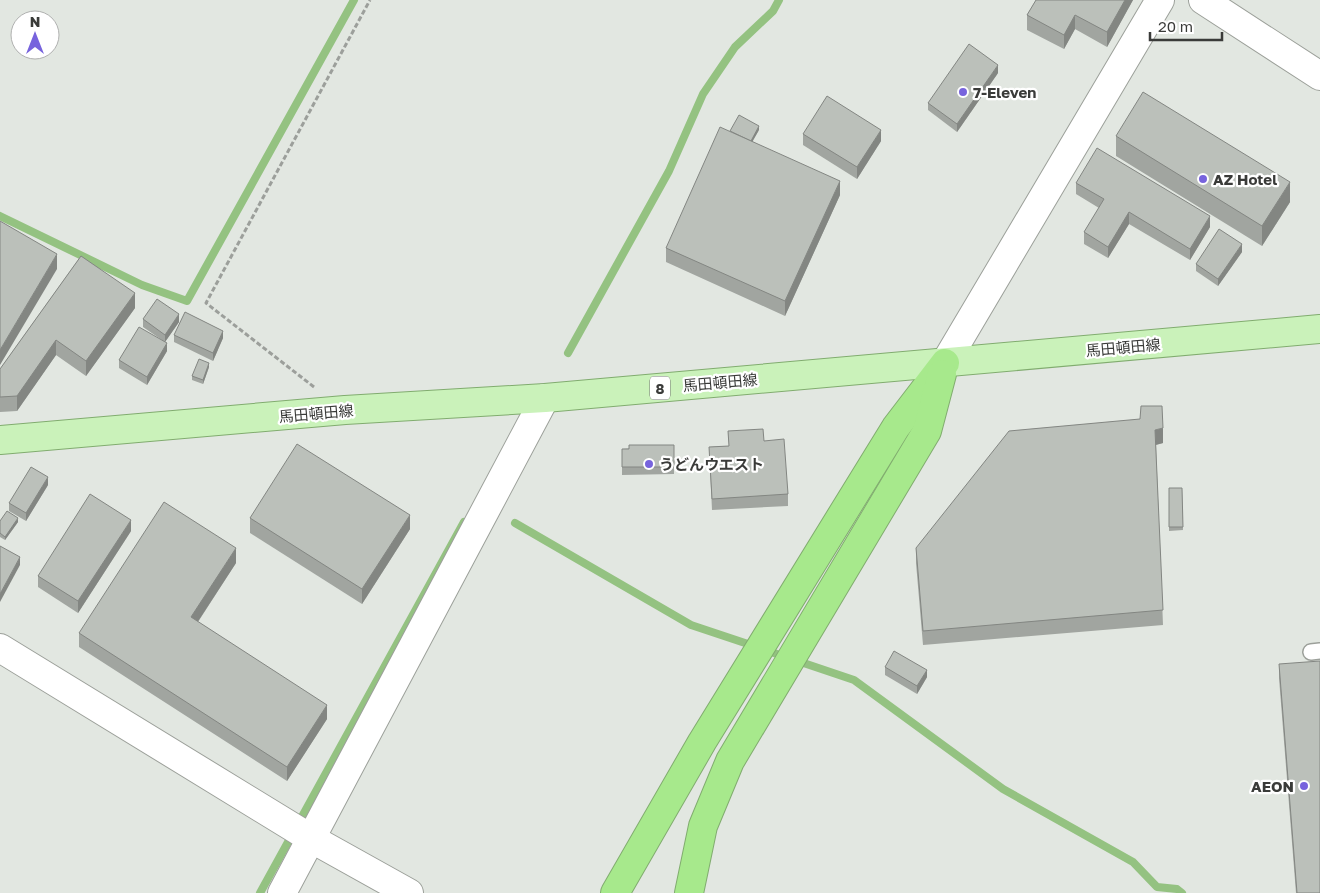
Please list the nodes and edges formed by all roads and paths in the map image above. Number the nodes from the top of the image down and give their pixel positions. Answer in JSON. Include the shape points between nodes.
{"nodes":[{"id":1,"x":370,"y":0,"type":"edge"},
{"id":2,"x":1160,"y":0,"type":"edge"},
{"id":3,"x":1203,"y":0,"type":"edge"},
{"id":4,"x":1320,"y":76,"type":"edge"},
{"id":5,"x":1320,"y":329,"type":"edge"},
{"id":6,"x":945,"y":363,"type":"junction"},
{"id":7,"x":545,"y":398,"type":"junction"},
{"id":8,"x":345,"y":410,"type":"junction"},
{"id":9,"x":0,"y":440,"type":"edge"},
{"id":10,"x":0,"y":648,"type":"edge"},
{"id":11,"x":312,"y":839,"type":"junction"},
{"id":12,"x":282,"y":893,"type":"edge"},
{"id":13,"x":409,"y":893,"type":"edge"},
{"id":14,"x":615,"y":893,"type":"edge"},
{"id":15,"x":689,"y":893,"type":"edge"}],
"edges":[{"from":1,"to":8,"type":"path","via":[[206,303]]},
{"from":2,"to":6,"type":"street"},
{"from":3,"to":4,"type":"street"},
{"from":5,"to":6,"type":"main road","name":"馬田頓田線","number":"8"},
{"from":6,"to":7,"type":"main road","name":"馬田頓田線","number":"8"},
{"from":6,"to":14,"type":"highway","via":[[896,427],[702,742]]},
{"from":6,"to":15,"type":"highway","via":[[928,431],[730,761],[703,826]]},
{"from":7,"to":8,"type":"main road","name":"馬田頓田線","number":"8"},
{"from":7,"to":11,"type":"street"},
{"from":8,"to":9,"type":"main road","name":"馬田頓田線","number":"8"},
{"from":10,"to":11,"type":"street"},
{"from":11,"to":12,"type":"street"},
{"from":11,"to":13,"type":"street"}]}
